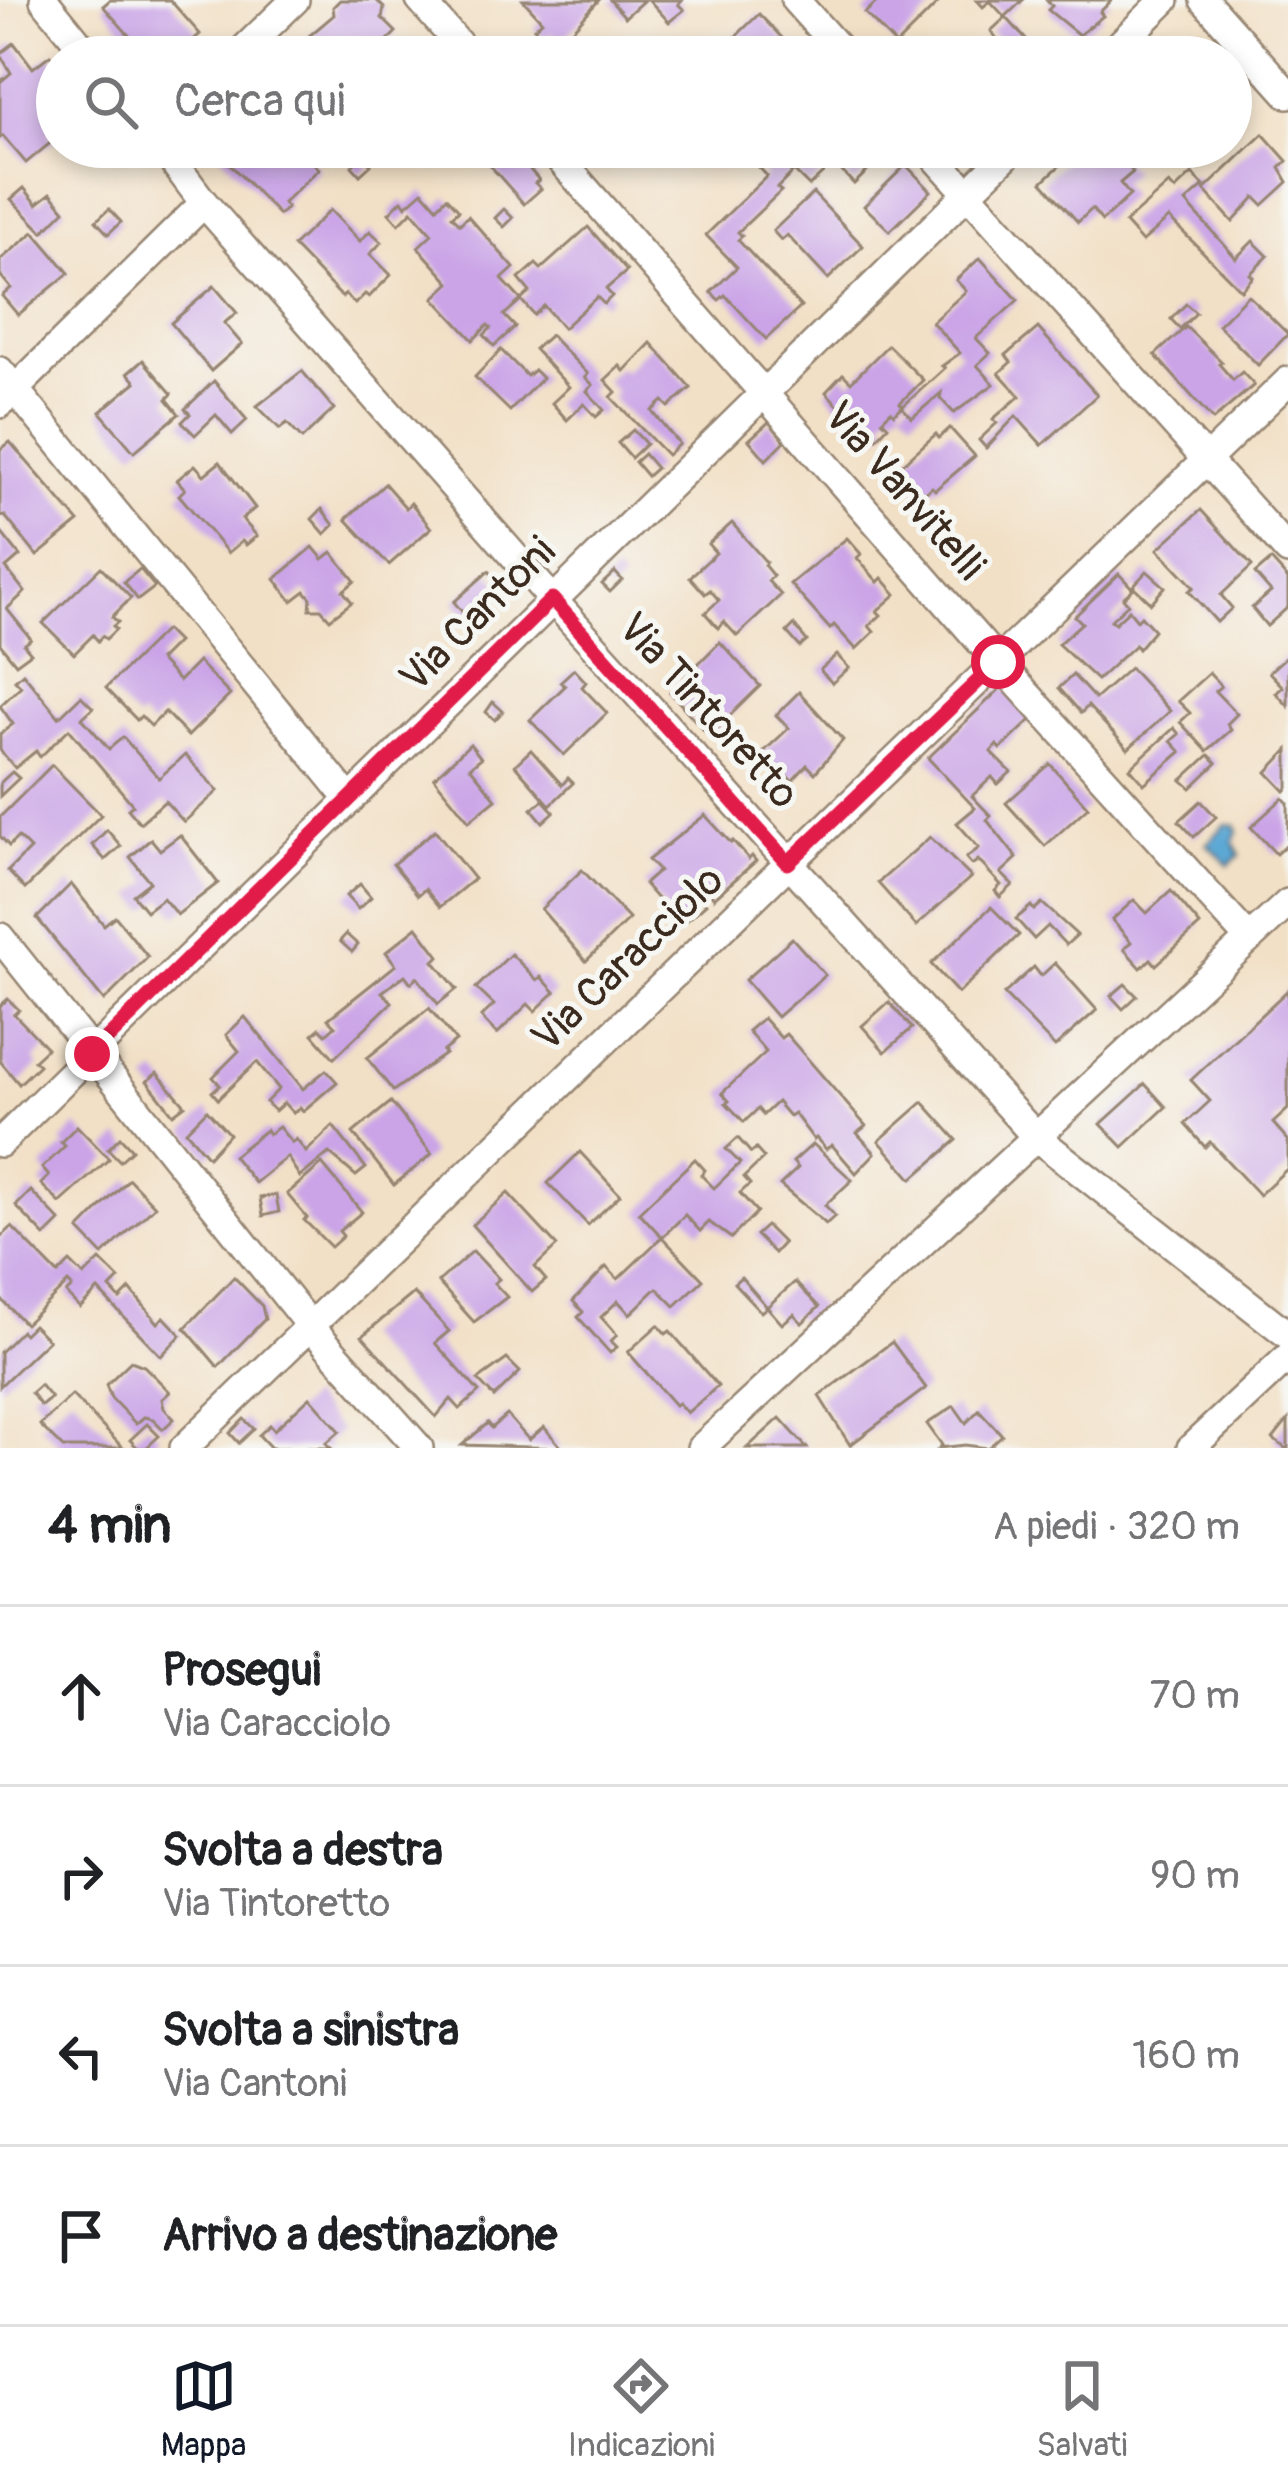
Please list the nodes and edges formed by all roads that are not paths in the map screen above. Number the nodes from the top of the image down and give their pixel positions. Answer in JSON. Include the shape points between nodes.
{"nodes":[{"id":1,"x":44,"y":0,"type":"edge"},
{"id":2,"x":295,"y":0,"type":"edge"},
{"id":3,"x":420,"y":0,"type":"edge"},
{"id":4,"x":795,"y":0,"type":"edge"},
{"id":5,"x":1165,"y":0,"type":"edge"},
{"id":6,"x":1204,"y":0,"type":"edge"},
{"id":7,"x":73,"y":36,"type":"edge"},
{"id":8,"x":258,"y":36,"type":"edge"},
{"id":9,"x":452,"y":36,"type":"edge"},
{"id":10,"x":827,"y":36,"type":"edge"},
{"id":11,"x":1128,"y":36,"type":"edge"},
{"id":12,"x":1236,"y":36,"type":"edge"},
{"id":13,"x":1252,"y":54,"type":"edge"},
{"id":14,"x":1288,"y":94,"type":"edge"},
{"id":15,"x":178,"y":168,"type":"edge"},
{"id":16,"x":566,"y":168,"type":"edge"},
{"id":17,"x":945,"y":168,"type":"edge"},
{"id":18,"x":995,"y":168,"type":"edge"},
{"id":19,"x":968,"y":194,"type":"junction"},
{"id":20,"x":204,"y":203,"type":"junction"},
{"id":21,"x":1288,"y":381,"type":"edge"},
{"id":22,"x":5,"y":388,"type":"edge"},
{"id":23,"x":765,"y":395,"type":"junction"},
{"id":24,"x":1207,"y":460,"type":"junction"},
{"id":25,"x":1288,"y":551,"type":"edge"},
{"id":26,"x":552,"y":599,"type":"junction"},
{"id":27,"x":998,"y":662,"type":"junction"},
{"id":28,"x":350,"y":800,"type":"junction"},
{"id":29,"x":788,"y":863,"type":"junction"},
{"id":30,"x":1288,"y":903,"type":"edge"},
{"id":31,"x":0,"y":937,"type":"edge"},
{"id":32,"x":1249,"y":939,"type":"junction"},
{"id":33,"x":92,"y":1054,"type":"junction"},
{"id":34,"x":1036,"y":1137,"type":"junction"},
{"id":35,"x":0,"y":1143,"type":"edge"},
{"id":36,"x":310,"y":1326,"type":"junction"},
{"id":37,"x":1288,"y":1335,"type":"edge"},
{"id":38,"x":1288,"y":1357,"type":"edge"},
{"id":39,"x":184,"y":1448,"type":"edge"},
{"id":40,"x":418,"y":1448,"type":"edge"},
{"id":41,"x":701,"y":1448,"type":"edge"},
{"id":42,"x":1191,"y":1448,"type":"edge"}],
"edges":[{"from":1,"to":7,"type":"street"},
{"from":2,"to":8,"type":"street"},
{"from":3,"to":9,"type":"street"},
{"from":4,"to":10,"type":"street"},
{"from":5,"to":11,"type":"street"},
{"from":6,"to":12,"type":"street"},
{"from":13,"to":14,"type":"street"},
{"from":15,"to":20,"type":"street","name":"Via Tintoretto"},
{"from":16,"to":23,"type":"street","name":"Via Vanvitelli"},
{"from":17,"to":19,"type":"street"},
{"from":18,"to":19,"type":"street","name":"Via Cantoni"},
{"from":19,"to":23,"type":"street","name":"Via Cantoni"},
{"from":19,"to":24,"type":"street"},
{"from":20,"to":22,"type":"street"},
{"from":20,"to":26,"type":"street","name":"Via Tintoretto"},
{"from":21,"to":24,"type":"street","name":"Via Caracciolo"},
{"from":22,"to":28,"type":"street"},
{"from":23,"to":26,"type":"street","name":"Via Cantoni"},
{"from":23,"to":27,"type":"street","name":"Via Vanvitelli"},
{"from":24,"to":25,"type":"street"},
{"from":24,"to":27,"type":"street","name":"Via Caracciolo"},
{"from":26,"to":28,"type":"street","name":"Via Cantoni"},
{"from":26,"to":29,"type":"street","name":"Via Tintoretto"},
{"from":27,"to":29,"type":"street","name":"Via Caracciolo"},
{"from":27,"to":32,"type":"street","name":"Via Vanvitelli"},
{"from":28,"to":33,"type":"street","name":"Via Cantoni"},
{"from":29,"to":34,"type":"street","name":"Via Tintoretto"},
{"from":29,"to":36,"type":"street","name":"Via Caracciolo"},
{"from":30,"to":32,"type":"street"},
{"from":31,"to":33,"type":"street"},
{"from":32,"to":34,"type":"street"},
{"from":33,"to":35,"type":"street","name":"Via Cantoni"},
{"from":33,"to":36,"type":"street"},
{"from":34,"to":37,"type":"street","name":"Via Tintoretto"},
{"from":34,"to":41,"type":"street"},
{"from":36,"to":39,"type":"street","name":"Via Caracciolo"},
{"from":36,"to":40,"type":"street"},
{"from":38,"to":42,"type":"street"}]}
